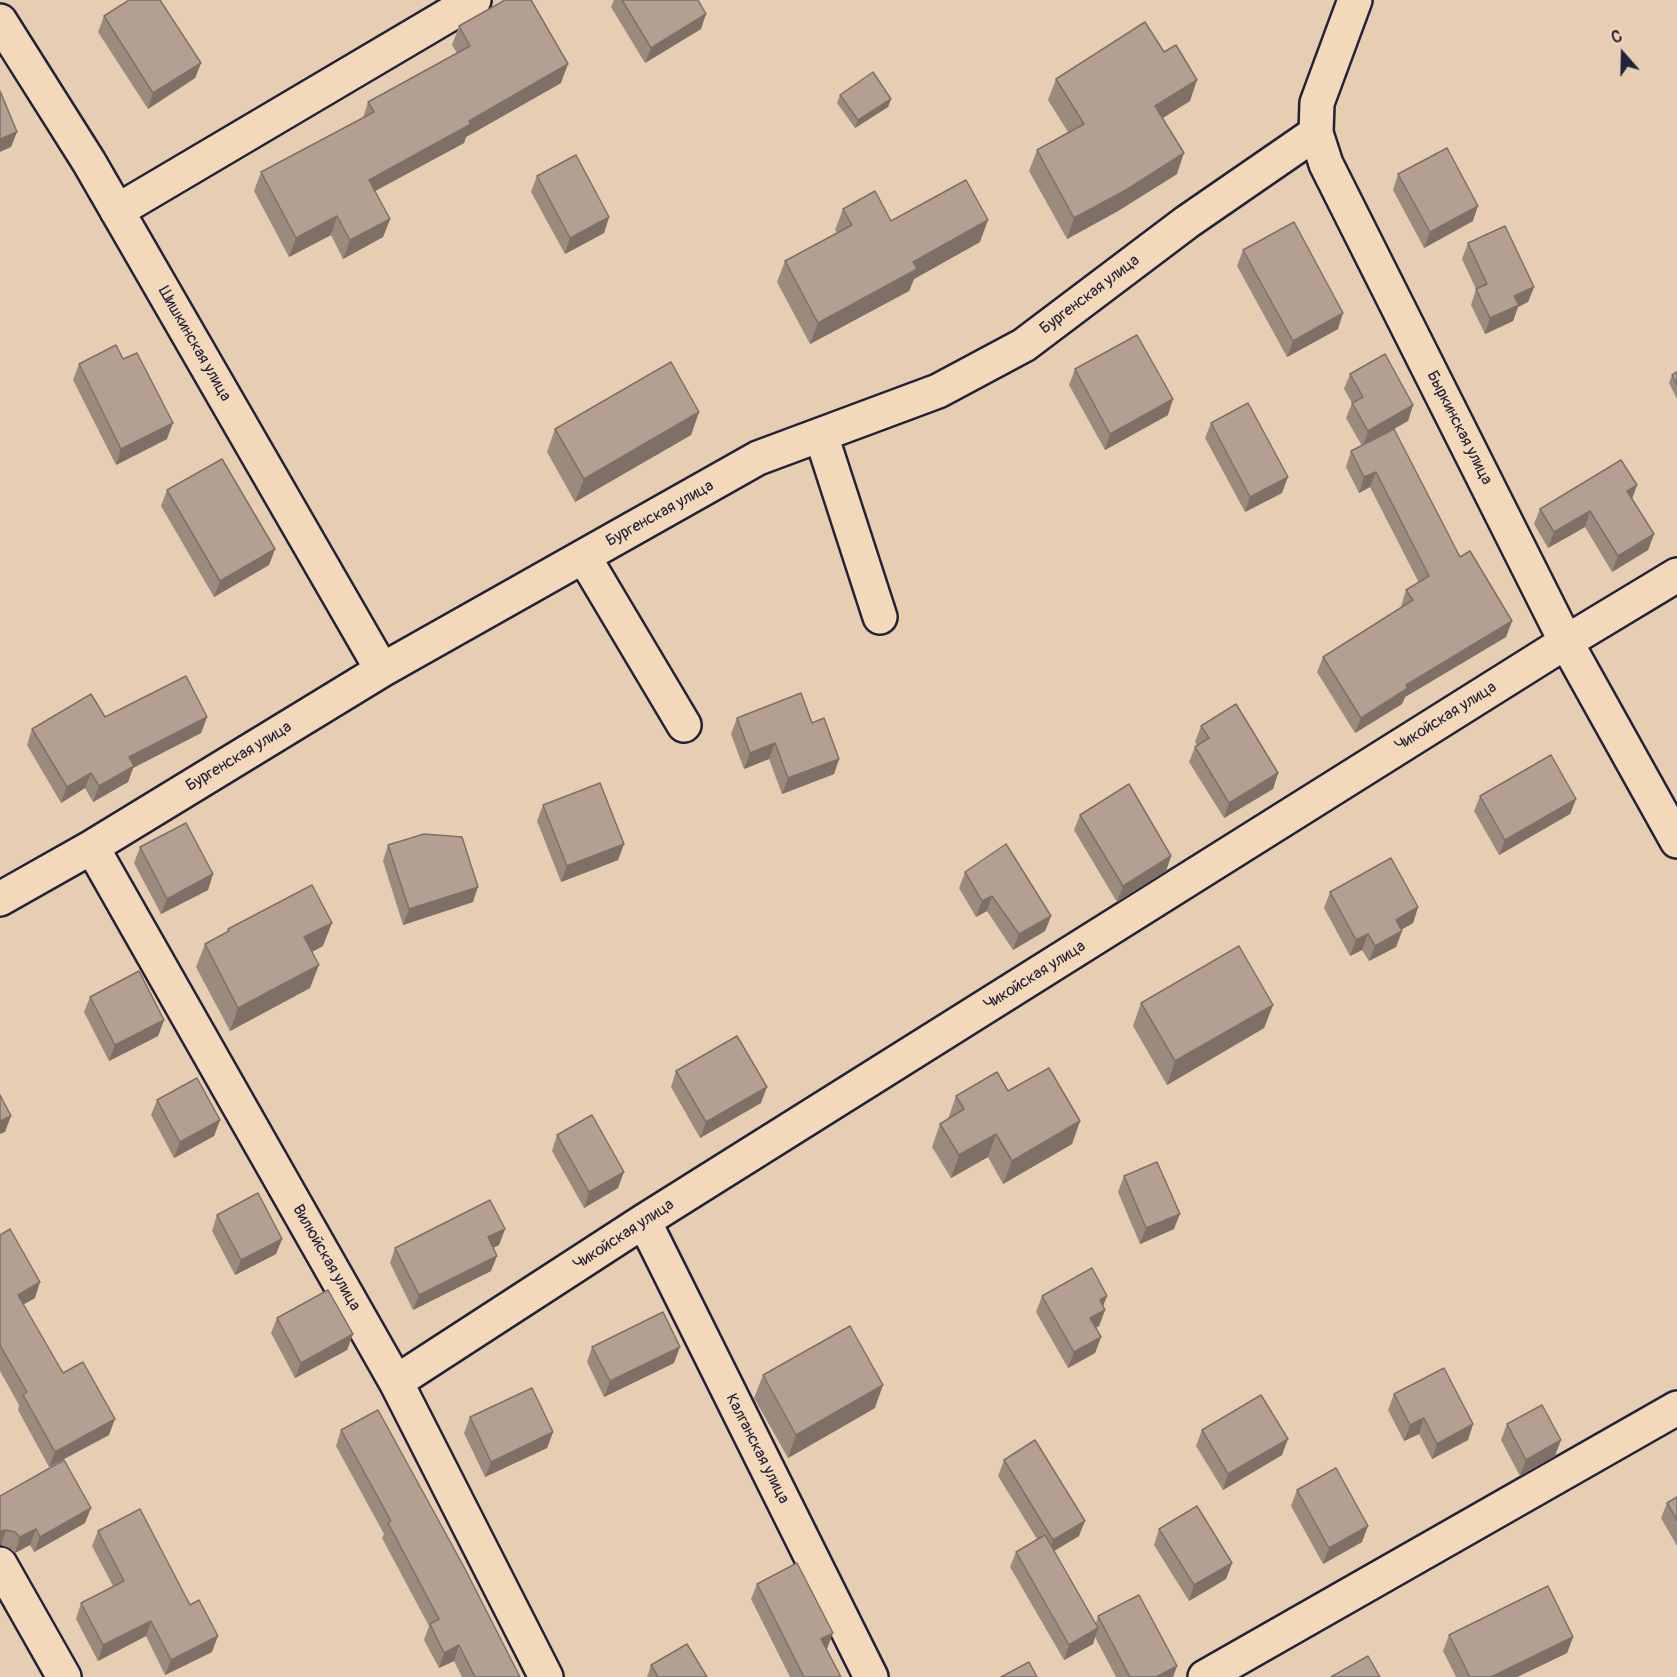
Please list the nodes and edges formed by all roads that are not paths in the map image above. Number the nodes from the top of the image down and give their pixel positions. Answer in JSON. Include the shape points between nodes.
{"nodes":[{"id":1,"x":474,"y":0,"type":"edge"},
{"id":2,"x":1355,"y":0,"type":"edge"},
{"id":3,"x":0,"y":21,"type":"edge"},
{"id":4,"x":1316,"y":133,"type":"junction"},
{"id":5,"x":117,"y":211,"type":"junction"},
{"id":6,"x":821,"y":435,"type":"junction"},
{"id":7,"x":584,"y":557,"type":"junction"},
{"id":8,"x":1677,"y":575,"type":"edge"},
{"id":9,"x":880,"y":617,"type":"dead end"},
{"id":10,"x":1566,"y":642,"type":"junction"},
{"id":11,"x":382,"y":670,"type":"junction"},
{"id":12,"x":684,"y":725,"type":"dead end"},
{"id":13,"x":1677,"y":841,"type":"edge"},
{"id":14,"x":92,"y":847,"type":"junction"},
{"id":15,"x":0,"y":899,"type":"edge"},
{"id":16,"x":644,"y":1221,"type":"junction"},
{"id":17,"x":396,"y":1382,"type":"junction"},
{"id":18,"x":1677,"y":1408,"type":"edge"},
{"id":19,"x":0,"y":1564,"type":"edge"},
{"id":20,"x":64,"y":1677,"type":"edge"},
{"id":21,"x":546,"y":1677,"type":"edge"},
{"id":22,"x":871,"y":1677,"type":"edge"},
{"id":23,"x":1205,"y":1677,"type":"edge"}],
"edges":[{"from":1,"to":5,"type":"street"},
{"from":2,"to":4,"type":"street","name":"Быркинская улица","via":[[1317,103]]},
{"from":3,"to":5,"type":"street","name":"Шишкинская улица"},
{"from":4,"to":6,"type":"street","name":"Бургенская улица","via":[[1186,222],[1024,345],[938,391]]},
{"from":4,"to":10,"type":"street","name":"Быркинская улица","via":[[1326,164]]},
{"from":5,"to":11,"type":"street","name":"Шишкинская улица"},
{"from":6,"to":7,"type":"street","name":"Бургенская улица","via":[[758,458]]},
{"from":6,"to":9,"type":"street"},
{"from":7,"to":11,"type":"street","name":"Бургенская улица"},
{"from":7,"to":12,"type":"street"},
{"from":8,"to":10,"type":"street","name":"Чикойская улица"},
{"from":10,"to":13,"type":"street","name":"Быркинская улица"},
{"from":10,"to":16,"type":"street","name":"Чикойская улица"},
{"from":11,"to":14,"type":"street","name":"Бургенская улица"},
{"from":14,"to":15,"type":"street","name":"Бургенская улица"},
{"from":14,"to":17,"type":"street","name":"Вилюйская улица"},
{"from":16,"to":17,"type":"street","name":"Чикойская улица"},
{"from":16,"to":22,"type":"street","name":"Калганская улица"},
{"from":17,"to":21,"type":"street","name":"Вилюйская улица"},
{"from":18,"to":23,"type":"street"},
{"from":19,"to":20,"type":"street"}]}
